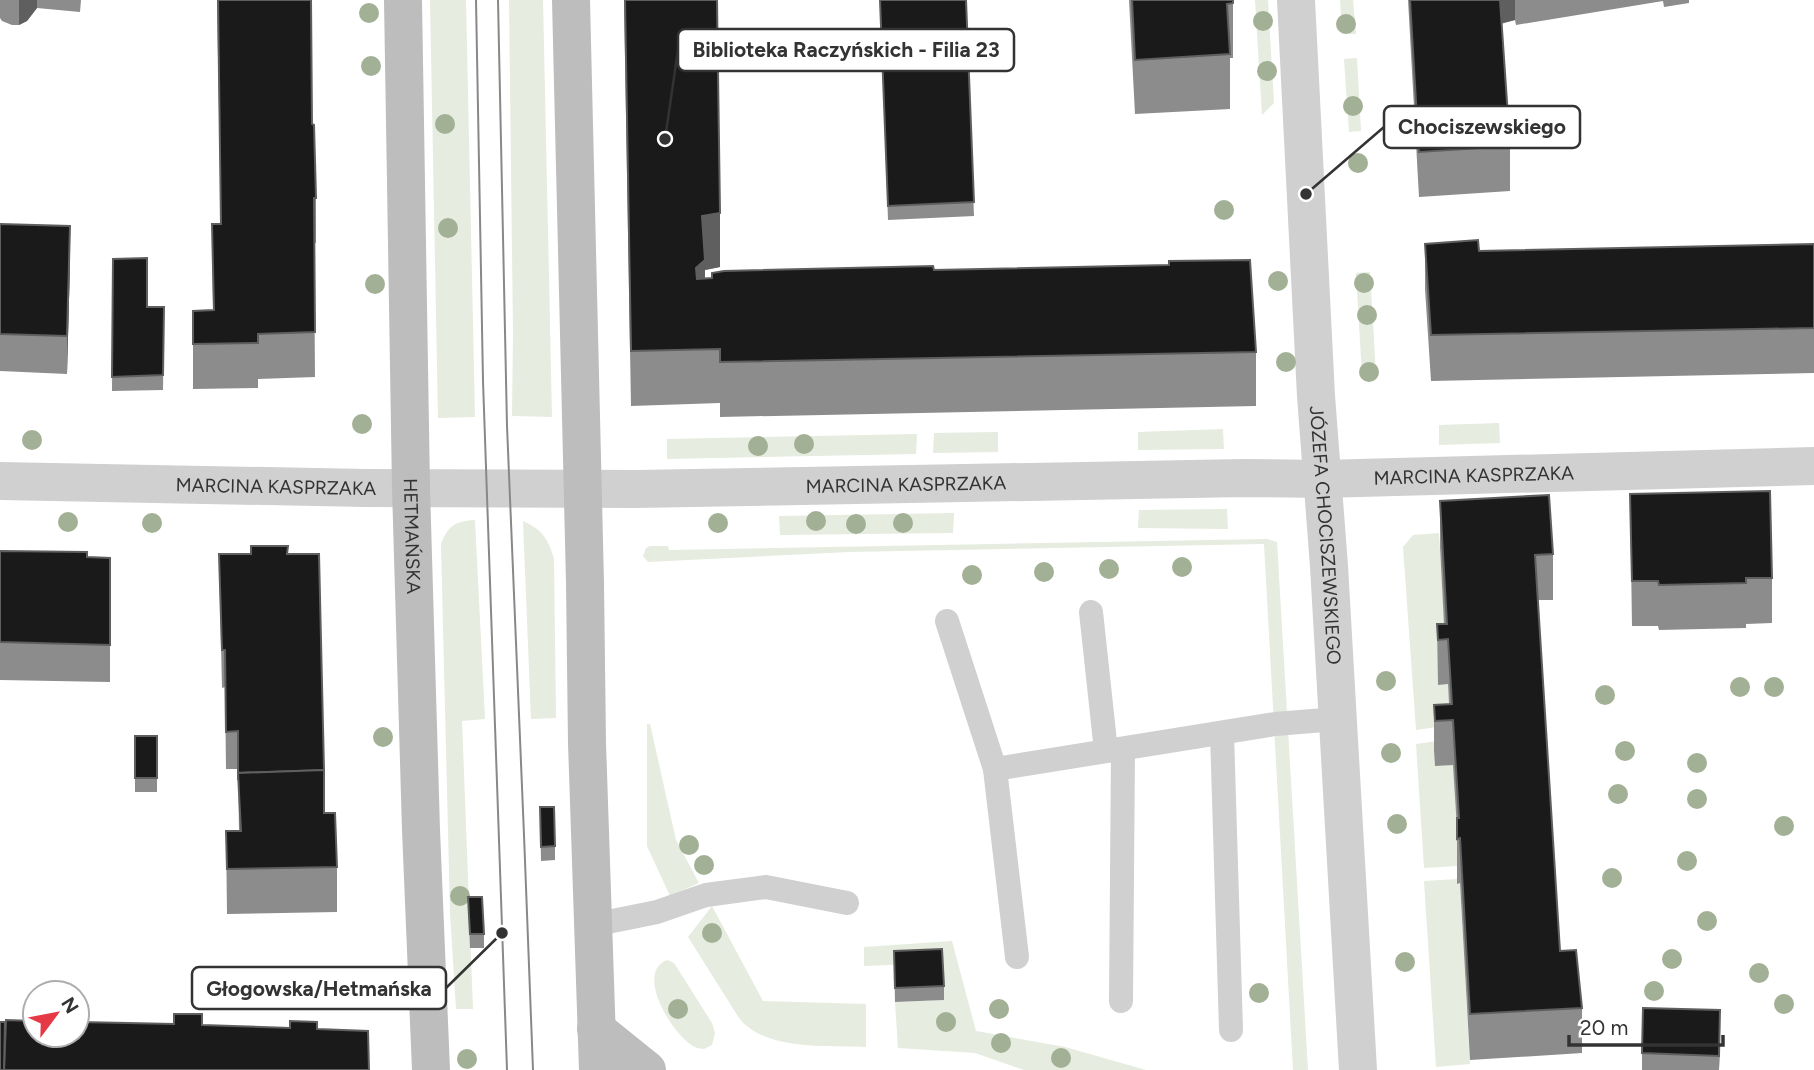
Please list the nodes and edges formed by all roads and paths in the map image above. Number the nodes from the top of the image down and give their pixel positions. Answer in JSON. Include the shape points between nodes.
{"nodes":[{"id":1,"x":403,"y":0,"type":"edge"},
{"id":2,"x":571,"y":0,"type":"edge"},
{"id":3,"x":1296,"y":0,"type":"edge"},
{"id":4,"x":1814,"y":466,"type":"edge"},
{"id":5,"x":1322,"y":479,"type":"junction"},
{"id":6,"x":0,"y":481,"type":"edge"},
{"id":7,"x":411,"y":488,"type":"junction"},
{"id":8,"x":583,"y":489,"type":"junction"},
{"id":9,"x":1091,"y":612,"type":"dead end"},
{"id":10,"x":947,"y":621,"type":"dead end"},
{"id":11,"x":1337,"y":719,"type":"junction"},
{"id":12,"x":1222,"y":733,"type":"junction"},
{"id":13,"x":1115,"y":750,"type":"junction"},
{"id":14,"x":995,"y":769,"type":"junction"},
{"id":15,"x":848,"y":903,"type":"dead end"},
{"id":16,"x":593,"y":925,"type":"junction"},
{"id":17,"x":1017,"y":957,"type":"dead end"},
{"id":18,"x":1121,"y":1001,"type":"dead end"},
{"id":19,"x":596,"y":1029,"type":"junction"},
{"id":20,"x":1231,"y":1030,"type":"dead end"},
{"id":21,"x":431,"y":1070,"type":"edge"},
{"id":22,"x":598,"y":1070,"type":"edge"},
{"id":23,"x":648,"y":1070,"type":"edge"},
{"id":24,"x":1358,"y":1070,"type":"edge"}],
"edges":[{"from":1,"to":7,"type":"main road","name":"HETMAŃSKA"},
{"from":2,"to":8,"type":"main road"},
{"from":3,"to":5,"type":"street","name":"JÓZEFA CHOCISZEWSKIEGO"},
{"from":4,"to":5,"type":"street","name":"MARCINA KASPRZAKA"},
{"from":5,"to":8,"type":"street","name":"MARCINA KASPRZAKA"},
{"from":5,"to":11,"type":"street","name":"JÓZEFA CHOCISZEWSKIEGO"},
{"from":6,"to":7,"type":"street","name":"MARCINA KASPRZAKA"},
{"from":7,"to":8,"type":"street","name":"MARCINA KASPRZAKA"},
{"from":7,"to":21,"type":"main road","name":"HETMAŃSKA"},
{"from":8,"to":16,"type":"main road"},
{"from":9,"to":13,"type":"lane"},
{"from":10,"to":14,"type":"lane"},
{"from":11,"to":12,"type":"lane"},
{"from":11,"to":24,"type":"street","name":"JÓZEFA CHOCISZEWSKIEGO"},
{"from":12,"to":13,"type":"lane"},
{"from":12,"to":20,"type":"lane"},
{"from":13,"to":14,"type":"lane"},
{"from":13,"to":18,"type":"lane"},
{"from":14,"to":17,"type":"lane"},
{"from":15,"to":16,"type":"lane","via":[[766,887],[706,894],[657,912]]},
{"from":16,"to":19,"type":"main road"},
{"from":19,"to":22,"type":"main road"},
{"from":19,"to":23,"type":"main road"}]}
